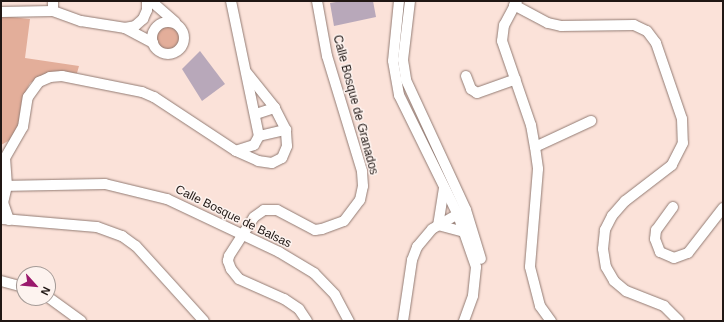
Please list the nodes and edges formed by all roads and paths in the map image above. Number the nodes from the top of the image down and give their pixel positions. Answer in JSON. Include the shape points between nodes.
{"nodes":[{"id":1,"x":52,"y":1,"type":"edge"},
{"id":2,"x":147,"y":1,"type":"edge"},
{"id":3,"x":151,"y":1,"type":"edge"},
{"id":4,"x":231,"y":1,"type":"edge"},
{"id":5,"x":317,"y":1,"type":"edge"},
{"id":6,"x":400,"y":1,"type":"edge"},
{"id":7,"x":410,"y":1,"type":"edge"},
{"id":8,"x":516,"y":3,"type":"edge"},
{"id":9,"x":1,"y":12,"type":"edge"},
{"id":10,"x":53,"y":12,"type":"junction"},
{"id":11,"x":143,"y":19,"type":"junction"},
{"id":12,"x":175,"y":22,"type":"junction"},
{"id":13,"x":125,"y":28,"type":"junction"},
{"id":14,"x":155,"y":29,"type":"junction"},
{"id":15,"x":153,"y":43,"type":"junction"},
{"id":16,"x":247,"y":73,"type":"junction"},
{"id":17,"x":466,"y":76,"type":"dead end"},
{"id":18,"x":516,"y":79,"type":"junction"},
{"id":19,"x":275,"y":108,"type":"junction"},
{"id":20,"x":256,"y":114,"type":"junction"},
{"id":21,"x":591,"y":121,"type":"dead end"},
{"id":22,"x":286,"y":130,"type":"junction"},
{"id":23,"x":259,"y":136,"type":"junction"},
{"id":24,"x":15,"y":143,"type":"junction"},
{"id":25,"x":535,"y":147,"type":"junction"},
{"id":26,"x":1,"y":150,"type":"edge"},
{"id":27,"x":236,"y":151,"type":"junction"},
{"id":28,"x":4,"y":186,"type":"edge"},
{"id":29,"x":444,"y":186,"type":"junction"},
{"id":30,"x":673,"y":207,"type":"dead end"},
{"id":31,"x":723,"y":208,"type":"edge"},
{"id":32,"x":462,"y":212,"type":"junction"},
{"id":33,"x":5,"y":219,"type":"edge"},
{"id":34,"x":438,"y":225,"type":"junction"},
{"id":35,"x":465,"y":232,"type":"junction"},
{"id":36,"x":242,"y":234,"type":"junction"},
{"id":37,"x":1,"y":281,"type":"edge"},
{"id":38,"x":16,"y":285,"type":"edge"},
{"id":39,"x":56,"y":303,"type":"edge"},
{"id":40,"x":81,"y":321,"type":"edge"},
{"id":41,"x":204,"y":321,"type":"edge"},
{"id":42,"x":307,"y":321,"type":"edge"},
{"id":43,"x":349,"y":321,"type":"edge"},
{"id":44,"x":403,"y":321,"type":"edge"},
{"id":45,"x":464,"y":321,"type":"edge"},
{"id":46,"x":471,"y":321,"type":"edge"},
{"id":47,"x":551,"y":321,"type":"edge"},
{"id":48,"x":679,"y":321,"type":"edge"}],
"edges":[{"from":1,"to":10,"type":"street"},
{"from":2,"to":11,"type":"street"},
{"from":3,"to":12,"type":"street"},
{"from":4,"to":16,"type":"street"},
{"from":5,"to":36,"type":"street","name":"Calle Bosque de Granados","via":[[327,56],[362,172],[360,200],[349,216],[330,227],[315,230],[281,211],[268,209],[257,214]]},
{"from":6,"to":29,"type":"street","via":[[393,61],[395,80],[399,95]]},
{"from":7,"to":32,"type":"street","via":[[403,60],[406,80]]},
{"from":8,"to":18,"type":"street","via":[[506,18],[502,37]]},
{"from":8,"to":48,"type":"street","via":[[548,23],[562,26],[634,25],[647,31],[656,43],[683,125],[683,143],[672,165],[625,201],[612,216],[606,230],[603,249],[606,267],[614,281],[626,291],[664,306]]},
{"from":9,"to":10,"type":"street"},
{"from":10,"to":13,"type":"street","via":[[81,21]]},
{"from":11,"to":13,"type":"street","via":[[135,26]]},
{"from":11,"to":14,"type":"street"},
{"from":12,"to":14,"type":"street","via":[[160,23]]},
{"from":12,"to":15,"type":"street","via":[[184,33],[185,40],[177,52],[162,53]]},
{"from":13,"to":15,"type":"street"},
{"from":14,"to":15,"type":"street"},
{"from":16,"to":19,"type":"street"},
{"from":16,"to":20,"type":"street"},
{"from":17,"to":18,"type":"street","via":[[471,89],[477,93]]},
{"from":18,"to":25,"type":"street"},
{"from":19,"to":20,"type":"street"},
{"from":19,"to":22,"type":"street"},
{"from":20,"to":23,"type":"street"},
{"from":21,"to":25,"type":"street"},
{"from":22,"to":23,"type":"street"},
{"from":22,"to":27,"type":"street","via":[[287,146],[282,158],[272,163],[258,161]]},
{"from":23,"to":27,"type":"street","via":[[254,145]]},
{"from":24,"to":26,"type":"street"},
{"from":24,"to":27,"type":"street","via":[[22,127],[30,91],[44,79],[62,76],[130,88],[148,94]]},
{"from":24,"to":28,"type":"street","via":[[5,158]]},
{"from":25,"to":47,"type":"street","via":[[538,169],[530,267],[540,306]]},
{"from":28,"to":33,"type":"street"},
{"from":28,"to":36,"type":"street","name":"Calle Bosque de Balsas","via":[[104,184],[138,190],[200,212]]},
{"from":29,"to":32,"type":"street"},
{"from":29,"to":34,"type":"street"},
{"from":30,"to":31,"type":"street","via":[[656,230],[655,239],[660,252],[674,258],[688,253]]},
{"from":32,"to":34,"type":"street"},
{"from":32,"to":35,"type":"street"},
{"from":32,"to":46,"type":"street","via":[[480,252],[483,271],[481,293]]},
{"from":33,"to":41,"type":"street","via":[[97,227],[122,236],[139,249]]},
{"from":34,"to":35,"type":"street"},
{"from":34,"to":44,"type":"street","via":[[426,234],[414,253]]},
{"from":35,"to":45,"type":"street","via":[[476,267],[473,296]]},
{"from":36,"to":42,"type":"street","name":"Calle Bosque de Granados","via":[[229,256],[233,273],[239,279],[284,299],[299,309]]},
{"from":36,"to":43,"type":"street","name":"Calle Bosque de Balsas","via":[[314,272],[335,295]]},
{"from":37,"to":38,"type":"street"},
{"from":39,"to":40,"type":"street"}]}
